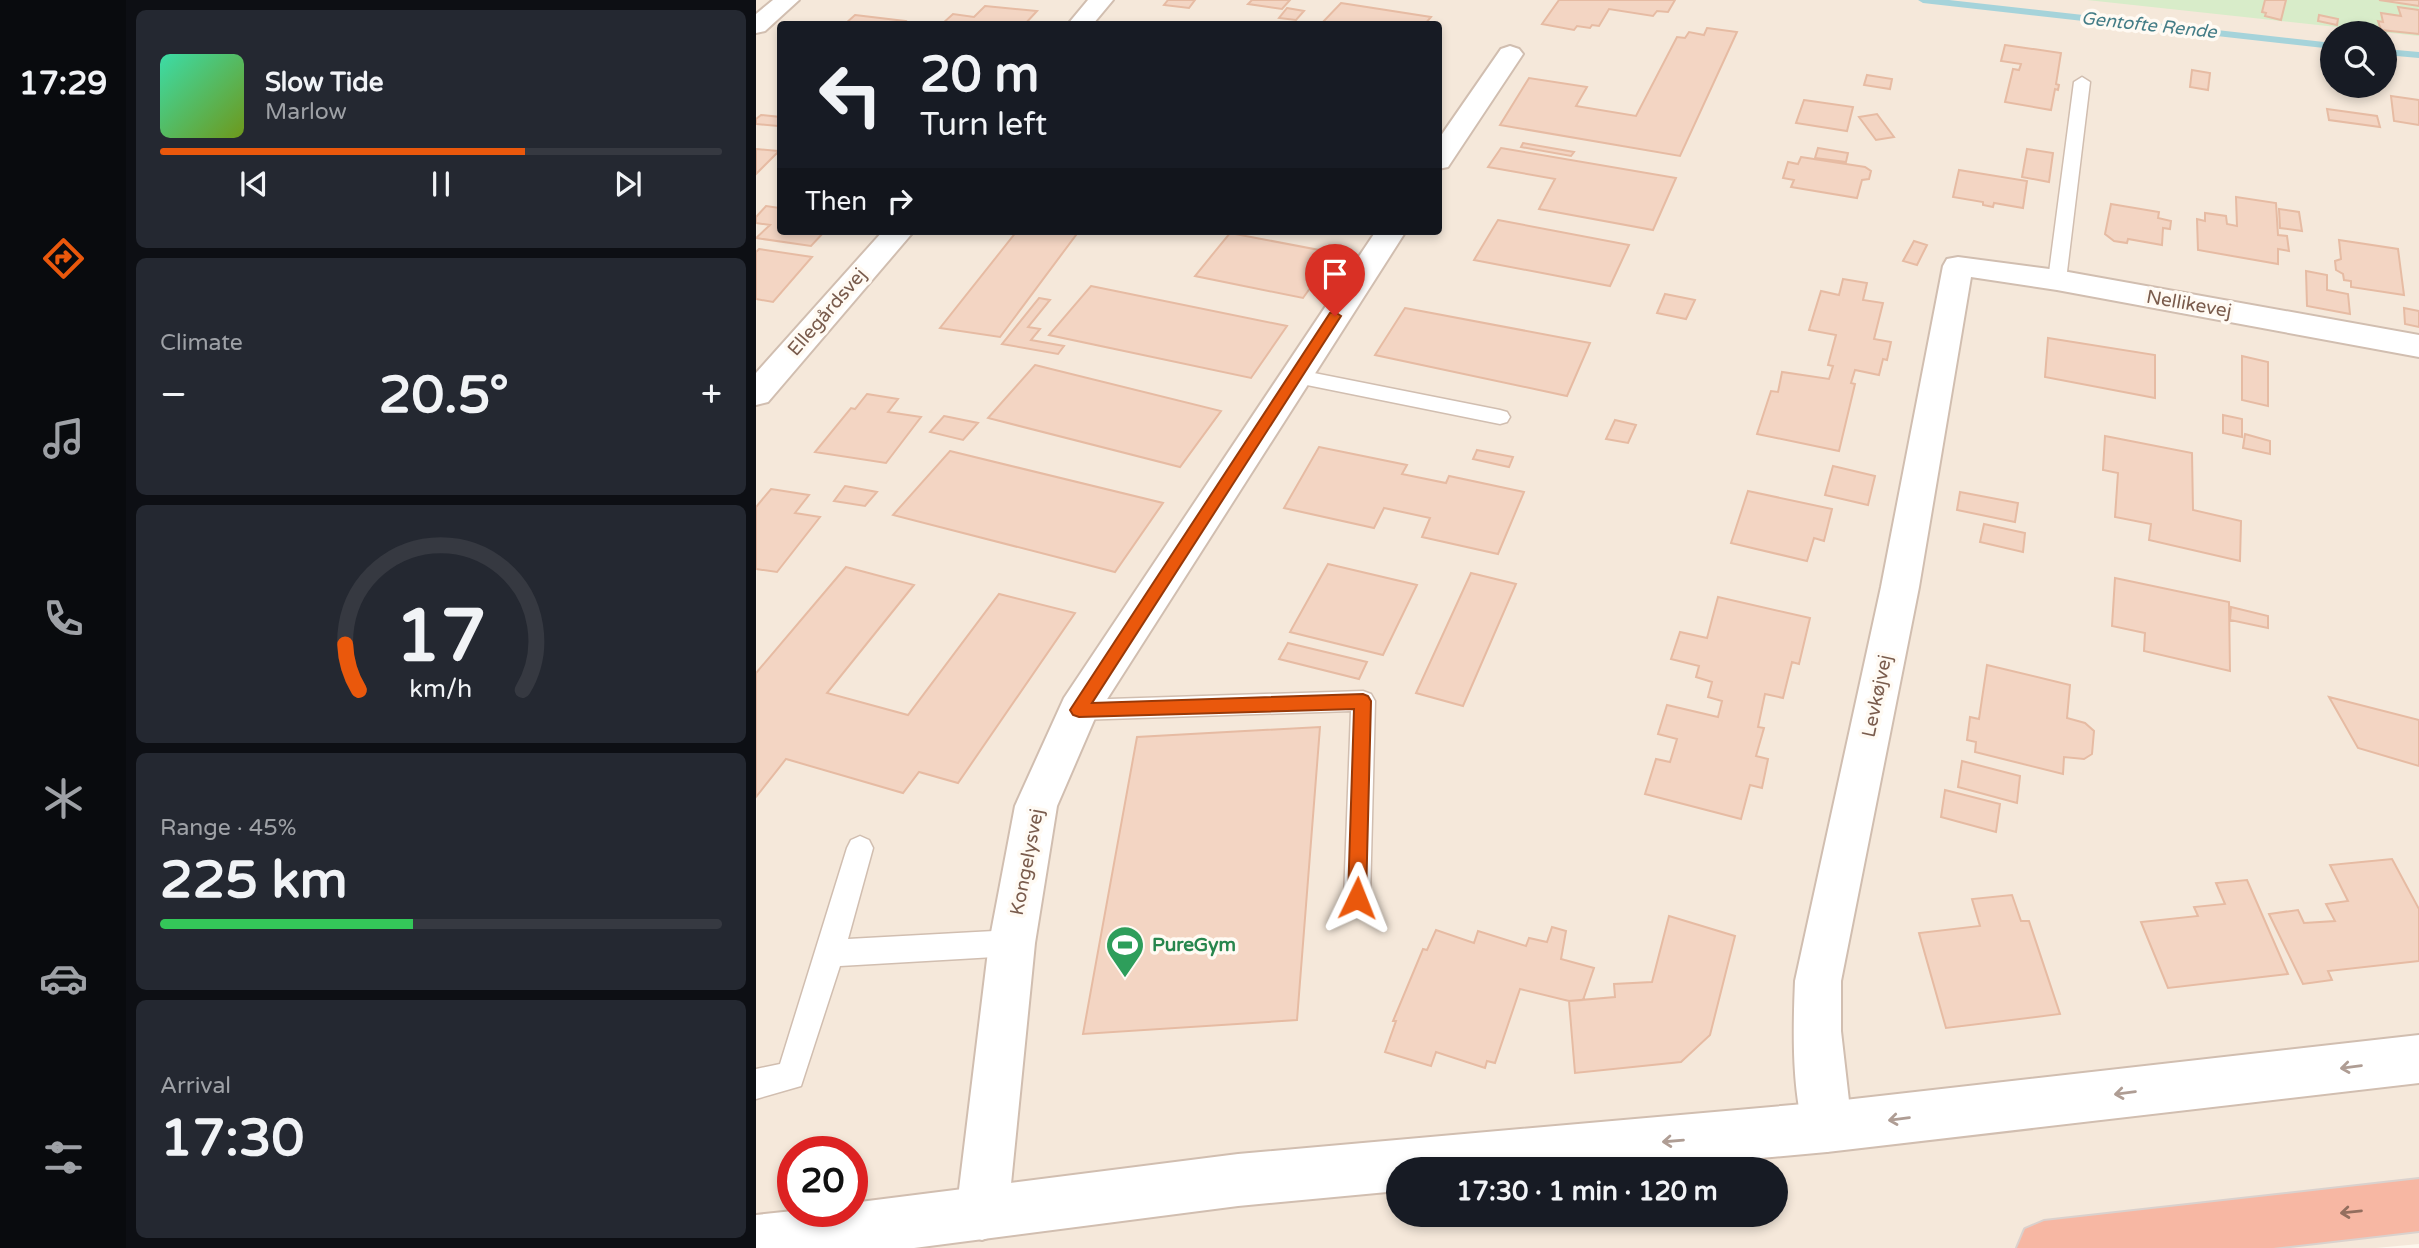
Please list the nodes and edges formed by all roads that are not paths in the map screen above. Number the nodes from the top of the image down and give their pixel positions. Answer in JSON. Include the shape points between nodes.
{"nodes":[{"id":1,"x":787,"y":0,"type":"edge"},
{"id":2,"x":1095,"y":1,"type":"edge"},
{"id":3,"x":1082,"y":21,"type":"edge"},
{"id":4,"x":756,"y":26,"type":"edge"},
{"id":5,"x":1510,"y":54,"type":"dead end"},
{"id":6,"x":2082,"y":82,"type":"dead end"},
{"id":7,"x":1442,"y":155,"type":"edge"},
{"id":8,"x":895,"y":235,"type":"edge"},
{"id":9,"x":1388,"y":235,"type":"edge"},
{"id":10,"x":1958,"y":266,"type":"joint"},
{"id":11,"x":2057,"y":280,"type":"junction"},
{"id":12,"x":2419,"y":346,"type":"edge"},
{"id":13,"x":1294,"y":376,"type":"junction"},
{"id":14,"x":756,"y":394,"type":"edge"},
{"id":15,"x":1500,"y":417,"type":"dead end"},
{"id":16,"x":1079,"y":710,"type":"junction"},
{"id":17,"x":860,"y":848,"type":"dead end"},
{"id":18,"x":1357,"y":898,"type":"dead end"},
{"id":19,"x":1012,"y":943,"type":"junction"},
{"id":20,"x":830,"y":953,"type":"junction"},
{"id":21,"x":2419,"y":1059,"type":"edge"},
{"id":22,"x":756,"y":1084,"type":"edge"},
{"id":23,"x":1827,"y":1127,"type":"junction"},
{"id":24,"x":2419,"y":1205,"type":"edge"},
{"id":25,"x":980,"y":1231,"type":"edge"},
{"id":26,"x":756,"y":1242,"type":"edge"},
{"id":27,"x":2044,"y":1248,"type":"edge"}],
"edges":[{"from":1,"to":4,"type":"street"},
{"from":2,"to":3,"type":"street"},
{"from":5,"to":7,"type":"street"},
{"from":6,"to":11,"type":"lane"},
{"from":8,"to":14,"type":"street","name":"Ellegårdsvej"},
{"from":9,"to":13,"type":"street","name":"Kongelysvej"},
{"from":10,"to":11,"type":"street","name":"Nellikevej"},
{"from":10,"to":23,"type":"street","name":"Levkøjvej","via":[[1900,587],[1818,981],[1817,1031]]},
{"from":11,"to":12,"type":"street","name":"Nellikevej"},
{"from":13,"to":15,"type":"lane"},
{"from":13,"to":16,"type":"street","name":"Kongelysvej"},
{"from":16,"to":18,"type":"lane","via":[[1363,701]]},
{"from":16,"to":19,"type":"street","name":"Kongelysvej","via":[[1036,806]]},
{"from":17,"to":20,"type":"lane"},
{"from":19,"to":20,"type":"lane"},
{"from":19,"to":25,"type":"street","name":"Kongelysvej"},
{"from":20,"to":22,"type":"lane","via":[[791,1076]]},
{"from":21,"to":23,"type":"street","one_way":true},
{"from":23,"to":25,"type":"street","one_way":true,"via":[[1238,1180]]},
{"from":24,"to":27,"type":"highway","one_way":true},
{"from":25,"to":26,"type":"street"}]}
